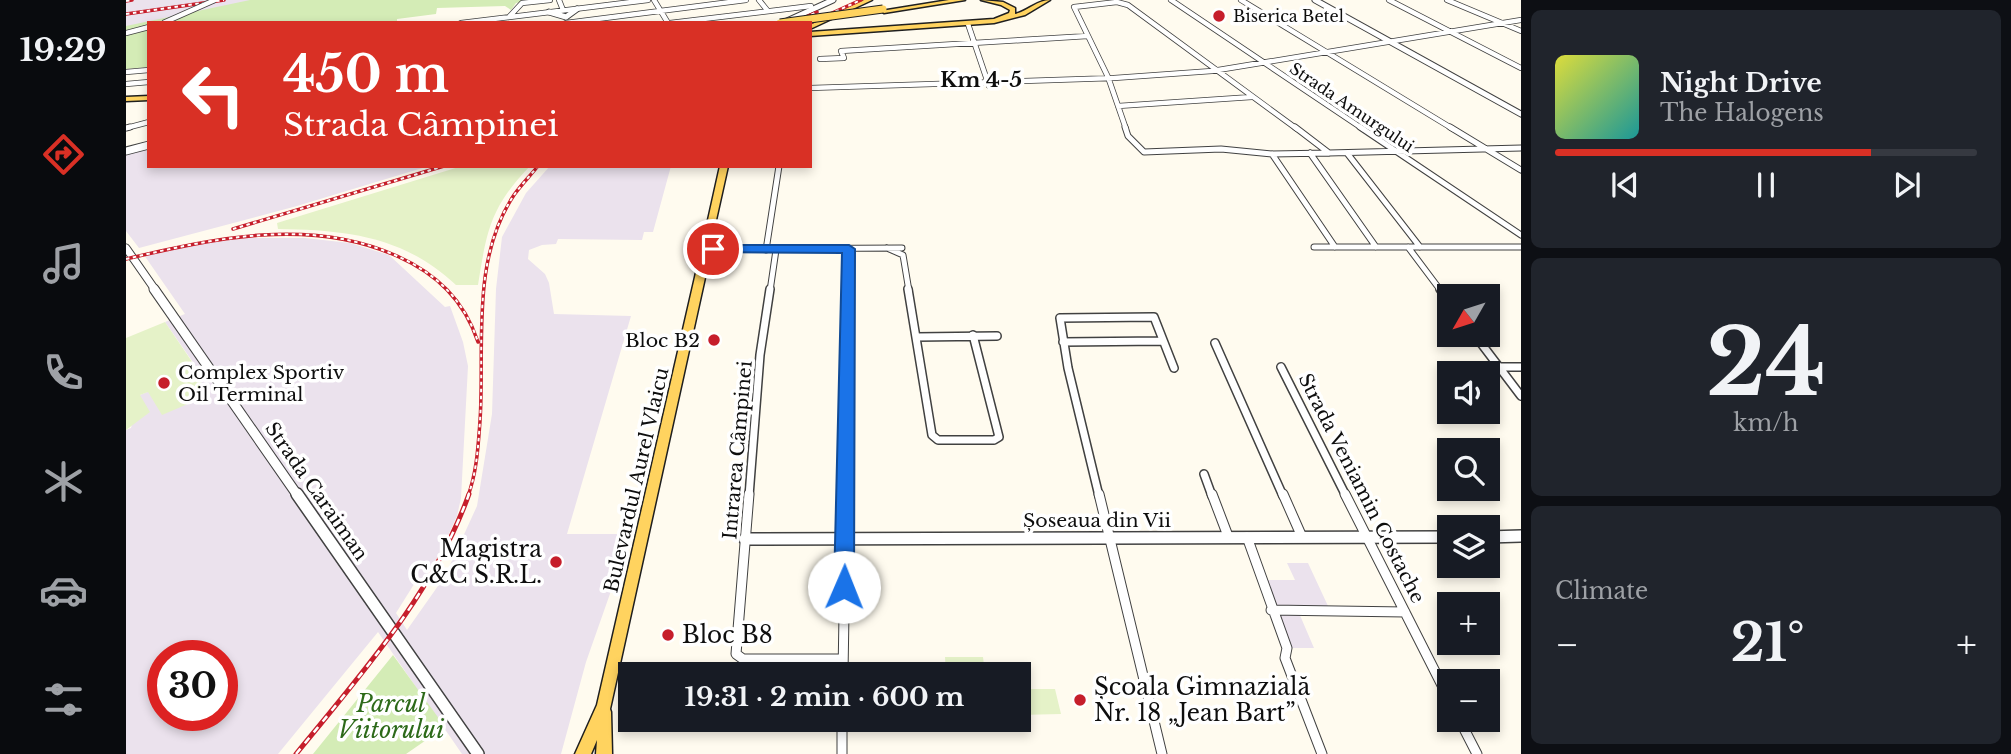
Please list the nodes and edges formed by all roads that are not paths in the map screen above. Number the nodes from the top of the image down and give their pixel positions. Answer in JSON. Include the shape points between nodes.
{"nodes":[{"id":1,"x":215,"y":0,"type":"edge"},
{"id":2,"x":550,"y":0,"type":"edge"},
{"id":3,"x":559,"y":0,"type":"edge"},
{"id":4,"x":648,"y":0,"type":"edge"},
{"id":5,"x":654,"y":0,"type":"edge"},
{"id":6,"x":746,"y":0,"type":"edge"},
{"id":7,"x":759,"y":0,"type":"edge"},
{"id":8,"x":833,"y":0,"type":"edge"},
{"id":9,"x":869,"y":0,"type":"edge"},
{"id":10,"x":941,"y":0,"type":"edge"},
{"id":11,"x":952,"y":0,"type":"edge"},
{"id":12,"x":963,"y":0,"type":"edge"},
{"id":13,"x":984,"y":0,"type":"edge"},
{"id":14,"x":1047,"y":0,"type":"edge"},
{"id":15,"x":1171,"y":0,"type":"edge"},
{"id":16,"x":1241,"y":0,"type":"edge"},
{"id":17,"x":1315,"y":0,"type":"edge"},
{"id":18,"x":1389,"y":0,"type":"edge"},
{"id":19,"x":1447,"y":0,"type":"edge"},
{"id":20,"x":923,"y":4,"type":"junction"},
{"id":21,"x":811,"y":5,"type":"dead end"},
{"id":22,"x":853,"y":7,"type":"junction"},
{"id":23,"x":577,"y":9,"type":"junction"},
{"id":24,"x":563,"y":10,"type":"junction"},
{"id":25,"x":767,"y":10,"type":"junction"},
{"id":26,"x":884,"y":10,"type":"junction"},
{"id":27,"x":660,"y":11,"type":"junction"},
{"id":28,"x":549,"y":12,"type":"junction"},
{"id":29,"x":509,"y":17,"type":"junction"},
{"id":30,"x":499,"y":18,"type":"junction"},
{"id":31,"x":831,"y":20,"type":"junction"},
{"id":32,"x":1521,"y":20,"type":"edge"},
{"id":33,"x":168,"y":21,"type":"edge"},
{"id":34,"x":476,"y":21,"type":"edge"},
{"id":35,"x":496,"y":21,"type":"edge"},
{"id":36,"x":567,"y":21,"type":"edge"},
{"id":37,"x":668,"y":21,"type":"edge"},
{"id":38,"x":684,"y":21,"type":"edge"},
{"id":39,"x":786,"y":21,"type":"edge"},
{"id":40,"x":798,"y":21,"type":"edge"},
{"id":41,"x":806,"y":21,"type":"edge"},
{"id":42,"x":994,"y":22,"type":"junction"},
{"id":43,"x":1502,"y":23,"type":"junction"},
{"id":44,"x":968,"y":24,"type":"junction"},
{"id":45,"x":812,"y":26,"type":"edge"},
{"id":46,"x":812,"y":26,"type":"edge"},
{"id":47,"x":812,"y":27,"type":"edge"},
{"id":48,"x":147,"y":28,"type":"edge"},
{"id":49,"x":1521,"y":31,"type":"edge"},
{"id":50,"x":841,"y":32,"type":"junction"},
{"id":51,"x":1451,"y":32,"type":"junction"},
{"id":52,"x":126,"y":33,"type":"edge"},
{"id":53,"x":812,"y":34,"type":"edge"},
{"id":54,"x":1088,"y":36,"type":"junction"},
{"id":55,"x":1391,"y":42,"type":"junction"},
{"id":56,"x":975,"y":44,"type":"junction"},
{"id":57,"x":1328,"y":52,"type":"junction"},
{"id":58,"x":820,"y":59,"type":"dead end"},
{"id":59,"x":1265,"y":63,"type":"junction"},
{"id":60,"x":1521,"y":68,"type":"edge"},
{"id":61,"x":147,"y":69,"type":"edge"},
{"id":62,"x":1216,"y":70,"type":"junction"},
{"id":63,"x":126,"y":72,"type":"edge"},
{"id":64,"x":1108,"y":77,"type":"junction"},
{"id":65,"x":147,"y":82,"type":"edge"},
{"id":66,"x":126,"y":84,"type":"edge"},
{"id":67,"x":988,"y":84,"type":"junction"},
{"id":68,"x":812,"y":86,"type":"edge"},
{"id":69,"x":147,"y":96,"type":"edge"},
{"id":70,"x":1253,"y":96,"type":"junction"},
{"id":71,"x":126,"y":98,"type":"edge"},
{"id":72,"x":1118,"y":106,"type":"junction"},
{"id":73,"x":1521,"y":114,"type":"edge"},
{"id":74,"x":147,"y":123,"type":"edge"},
{"id":75,"x":126,"y":128,"type":"edge"},
{"id":76,"x":147,"y":145,"type":"edge"},
{"id":77,"x":1521,"y":148,"type":"edge"},
{"id":78,"x":1487,"y":149,"type":"junction"},
{"id":79,"x":126,"y":150,"type":"edge"},
{"id":80,"x":1330,"y":152,"type":"junction"},
{"id":81,"x":1396,"y":152,"type":"junction"},
{"id":82,"x":1310,"y":153,"type":"junction"},
{"id":83,"x":1346,"y":153,"type":"junction"},
{"id":84,"x":1272,"y":154,"type":"junction"},
{"id":85,"x":722,"y":168,"type":"edge"},
{"id":86,"x":779,"y":168,"type":"edge"},
{"id":87,"x":1521,"y":170,"type":"edge"},
{"id":88,"x":1521,"y":235,"type":"edge"},
{"id":89,"x":1314,"y":247,"type":"dead end"},
{"id":90,"x":1335,"y":247,"type":"junction"},
{"id":91,"x":1376,"y":247,"type":"junction"},
{"id":92,"x":1408,"y":247,"type":"junction"},
{"id":93,"x":1420,"y":247,"type":"junction"},
{"id":94,"x":1521,"y":247,"type":"edge"},
{"id":95,"x":126,"y":248,"type":"edge"},
{"id":96,"x":887,"y":248,"type":"junction"},
{"id":97,"x":902,"y":248,"type":"dead end"},
{"id":98,"x":849,"y":249,"type":"junction"},
{"id":99,"x":707,"y":250,"type":"junction"},
{"id":100,"x":766,"y":250,"type":"junction"},
{"id":101,"x":776,"y":250,"type":"junction"},
{"id":102,"x":131,"y":263,"type":"edge"},
{"id":103,"x":1437,"y":285,"type":"edge"},
{"id":104,"x":973,"y":335,"type":"junction"},
{"id":105,"x":997,"y":336,"type":"dead end"},
{"id":106,"x":917,"y":337,"type":"junction"},
{"id":107,"x":1164,"y":341,"type":"junction"},
{"id":108,"x":1063,"y":342,"type":"junction"},
{"id":109,"x":1215,"y":343,"type":"dead end"},
{"id":110,"x":1484,"y":347,"type":"edge"},
{"id":111,"x":1494,"y":361,"type":"edge"},
{"id":112,"x":1281,"y":367,"type":"dead end"},
{"id":113,"x":1500,"y":367,"type":"edge"},
{"id":114,"x":1521,"y":367,"type":"edge"},
{"id":115,"x":1174,"y":368,"type":"dead end"},
{"id":116,"x":1500,"y":368,"type":"edge"},
{"id":117,"x":1521,"y":396,"type":"edge"},
{"id":118,"x":1204,"y":474,"type":"dead end"},
{"id":119,"x":1228,"y":536,"type":"junction"},
{"id":120,"x":1247,"y":536,"type":"junction"},
{"id":121,"x":1521,"y":536,"type":"edge"},
{"id":122,"x":1302,"y":537,"type":"junction"},
{"id":123,"x":1367,"y":537,"type":"junction"},
{"id":124,"x":1437,"y":537,"type":"edge"},
{"id":125,"x":1500,"y":537,"type":"edge"},
{"id":126,"x":1109,"y":538,"type":"junction"},
{"id":127,"x":745,"y":539,"type":"junction"},
{"id":128,"x":845,"y":539,"type":"junction"},
{"id":129,"x":1271,"y":610,"type":"junction"},
{"id":130,"x":1405,"y":612,"type":"junction"},
{"id":131,"x":843,"y":659,"type":"joint"},
{"id":132,"x":1437,"y":675,"type":"edge"},
{"id":133,"x":604,"y":705,"type":"junction"},
{"id":134,"x":842,"y":732,"type":"edge"},
{"id":135,"x":1466,"y":732,"type":"edge"},
{"id":136,"x":478,"y":754,"type":"edge"},
{"id":137,"x":583,"y":754,"type":"edge"},
{"id":138,"x":604,"y":754,"type":"edge"},
{"id":139,"x":842,"y":754,"type":"edge"},
{"id":140,"x":1162,"y":754,"type":"edge"},
{"id":141,"x":1322,"y":754,"type":"edge"},
{"id":142,"x":1477,"y":754,"type":"edge"}],
"edges":[{"from":1,"to":33,"type":"street","bridge":true},
{"from":2,"to":29,"type":"street","via":[[522,3]]},
{"from":3,"to":24,"type":"street"},
{"from":4,"to":23,"type":"street"},
{"from":5,"to":27,"type":"street"},
{"from":6,"to":27,"type":"street"},
{"from":7,"to":25,"type":"street"},
{"from":8,"to":39,"type":"street"},
{"from":9,"to":22,"type":"main road"},
{"from":10,"to":20,"type":"main road"},
{"from":11,"to":20,"type":"main road"},
{"from":12,"to":26,"type":"main road"},
{"from":13,"to":42,"type":"main road","via":[[1014,10]]},
{"from":14,"to":42,"type":"main road","via":[[1023,14]]},
{"from":15,"to":59,"type":"street","name":"Strada Amurgului"},
{"from":16,"to":57,"type":"street"},
{"from":17,"to":55,"type":"street"},
{"from":18,"to":51,"type":"street"},
{"from":19,"to":43,"type":"street"},
{"from":20,"to":26,"type":"main road"},
{"from":21,"to":25,"type":"street"},
{"from":22,"to":31,"type":"main road"},
{"from":22,"to":45,"type":"main road"},
{"from":23,"to":24,"type":"street"},
{"from":23,"to":36,"type":"street"},
{"from":24,"to":28,"type":"street"},
{"from":24,"to":36,"type":"street"},
{"from":25,"to":38,"type":"street"},
{"from":26,"to":40,"type":"main road","bridge":true},
{"from":26,"to":41,"type":"main road","bridge":true},
{"from":27,"to":36,"type":"street"},
{"from":27,"to":37,"type":"street"},
{"from":28,"to":29,"type":"street"},
{"from":28,"to":36,"type":"street"},
{"from":29,"to":30,"type":"street"},
{"from":30,"to":34,"type":"street"},
{"from":30,"to":35,"type":"street"},
{"from":31,"to":46,"type":"main road"},
{"from":31,"to":50,"type":"main road","via":[[823,27]]},
{"from":32,"to":43,"type":"street"},
{"from":42,"to":44,"type":"main road"},
{"from":43,"to":49,"type":"street"},
{"from":43,"to":51,"type":"street"},
{"from":44,"to":50,"type":"main road"},
{"from":44,"to":56,"type":"street"},
{"from":47,"to":50,"type":"main road"},
{"from":48,"to":52,"type":"street"},
{"from":50,"to":53,"type":"main road"},
{"from":51,"to":55,"type":"street"},
{"from":51,"to":60,"type":"street"},
{"from":54,"to":56,"type":"street"},
{"from":54,"to":62,"type":"street","via":[[1074,7],[1117,2],[1128,5]]},
{"from":54,"to":64,"type":"street"},
{"from":55,"to":57,"type":"street"},
{"from":55,"to":73,"type":"street"},
{"from":56,"to":58,"type":"street","via":[[841,51],[844,58]]},
{"from":56,"to":67,"type":"street"},
{"from":57,"to":59,"type":"street"},
{"from":57,"to":78,"type":"street"},
{"from":59,"to":62,"type":"street"},
{"from":59,"to":81,"type":"street","name":"Strada Amurgului"},
{"from":61,"to":63,"type":"street"},
{"from":62,"to":64,"type":"street"},
{"from":62,"to":70,"type":"street"},
{"from":64,"to":67,"type":"street"},
{"from":64,"to":72,"type":"street"},
{"from":65,"to":66,"type":"street"},
{"from":67,"to":68,"type":"street"},
{"from":69,"to":71,"type":"main road"},
{"from":70,"to":72,"type":"street"},
{"from":70,"to":80,"type":"street"},
{"from":72,"to":84,"type":"street","via":[[1128,136],[1144,152],[1221,149]]},
{"from":74,"to":75,"type":"street"},
{"from":76,"to":79,"type":"street"},
{"from":77,"to":78,"type":"street"},
{"from":78,"to":81,"type":"street"},
{"from":78,"to":87,"type":"street"},
{"from":80,"to":82,"type":"street"},
{"from":80,"to":83,"type":"street"},
{"from":81,"to":83,"type":"street"},
{"from":81,"to":88,"type":"street","name":"Strada Amurgului"},
{"from":82,"to":84,"type":"street"},
{"from":82,"to":91,"type":"street"},
{"from":83,"to":93,"type":"street"},
{"from":84,"to":90,"type":"street"},
{"from":85,"to":99,"type":"main road","name":"Bulevardul Aurel Vlaicu"},
{"from":86,"to":100,"type":"street"},
{"from":89,"to":90,"type":"street"},
{"from":90,"to":91,"type":"street"},
{"from":91,"to":92,"type":"street"},
{"from":92,"to":93,"type":"street"},
{"from":92,"to":103,"type":"street"},
{"from":93,"to":94,"type":"street"},
{"from":95,"to":102,"type":"street","name":"Strada Caraiman"},
{"from":96,"to":97,"type":"street"},
{"from":96,"to":98,"type":"street"},
{"from":96,"to":106,"type":"street","via":[[903,255]]},
{"from":98,"to":101,"type":"street"},
{"from":98,"to":128,"type":"street"},
{"from":99,"to":100,"type":"street"},
{"from":99,"to":133,"type":"main road","name":"Bulevardul Aurel Vlaicu"},
{"from":100,"to":101,"type":"street"},
{"from":101,"to":127,"type":"street","name":"Intrarea Câmpinei","via":[[760,355]]},
{"from":102,"to":136,"type":"street","name":"Strada Caraiman"},
{"from":104,"to":105,"type":"street"},
{"from":104,"to":106,"type":"street"},
{"from":104,"to":106,"type":"street","via":[[999,437],[994,440],[938,440],[932,435]]},
{"from":107,"to":108,"type":"street"},
{"from":107,"to":108,"type":"street","via":[[1154,317],[1059,318]]},
{"from":107,"to":115,"type":"street"},
{"from":108,"to":126,"type":"street"},
{"from":109,"to":122,"type":"street"},
{"from":110,"to":111,"type":"street"},
{"from":112,"to":123,"type":"street","name":"Strada Veniamin Costache"},
{"from":113,"to":114,"type":"street"},
{"from":116,"to":117,"type":"street"},
{"from":118,"to":119,"type":"street"},
{"from":119,"to":120,"type":"street","name":"Șoseaua din Vii"},
{"from":119,"to":126,"type":"street","name":"Șoseaua din Vii"},
{"from":120,"to":122,"type":"street","name":"Șoseaua din Vii"},
{"from":120,"to":129,"type":"street"},
{"from":121,"to":125,"type":"street"},
{"from":122,"to":123,"type":"street","name":"Șoseaua din Vii"},
{"from":123,"to":124,"type":"street","name":"Șoseaua din Vii"},
{"from":123,"to":130,"type":"street","name":"Strada Veniamin Costache"},
{"from":126,"to":128,"type":"street","name":"Șoseaua din Vii"},
{"from":126,"to":140,"type":"street"},
{"from":127,"to":128,"type":"street","name":"Șoseaua din Vii"},
{"from":127,"to":131,"type":"street","name":"Intrarea Câmpinei","via":[[736,654],[743,659]]},
{"from":128,"to":131,"type":"street"},
{"from":129,"to":130,"type":"street"},
{"from":129,"to":141,"type":"street"},
{"from":130,"to":132,"type":"street","name":"Strada Veniamin Costache"},
{"from":133,"to":137,"type":"main road","name":"Bulevardul Aurel Vlaicu"},
{"from":133,"to":138,"type":"main road","name":"Bulevardul Aurel Vlaicu"},
{"from":134,"to":139,"type":"street"},
{"from":135,"to":142,"type":"street"}]}
